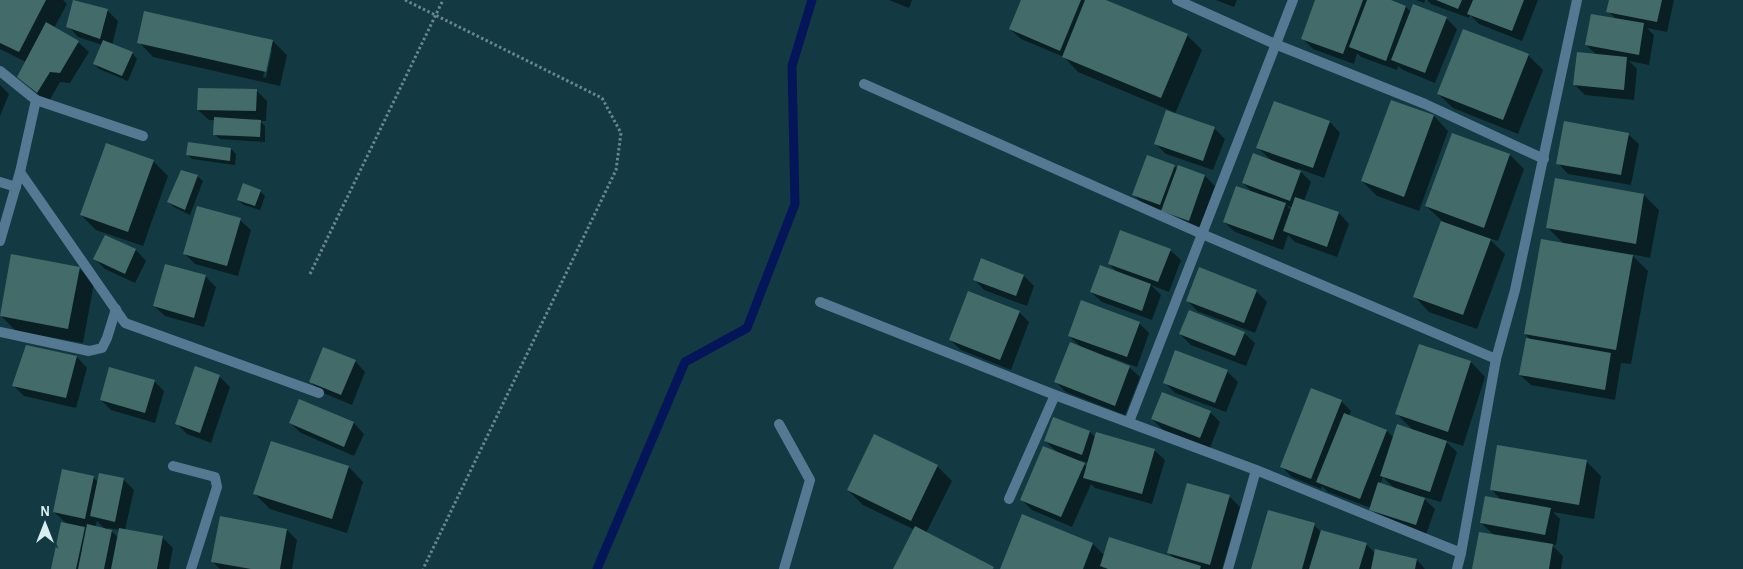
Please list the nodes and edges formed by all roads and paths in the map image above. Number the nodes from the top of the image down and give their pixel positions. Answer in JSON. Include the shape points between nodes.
{"nodes":[{"id":1,"x":405,"y":0,"type":"edge"},
{"id":2,"x":443,"y":0,"type":"edge"},
{"id":3,"x":1177,"y":0,"type":"edge"},
{"id":4,"x":1293,"y":0,"type":"edge"},
{"id":5,"x":1577,"y":0,"type":"edge"},
{"id":6,"x":435,"y":16,"type":"junction"},
{"id":7,"x":1275,"y":44,"type":"junction"},
{"id":8,"x":0,"y":71,"type":"edge"},
{"id":9,"x":864,"y":84,"type":"dead end"},
{"id":10,"x":36,"y":100,"type":"junction"},
{"id":11,"x":143,"y":136,"type":"dead end"},
{"id":12,"x":1544,"y":159,"type":"junction"},
{"id":13,"x":20,"y":172,"type":"junction"},
{"id":14,"x":0,"y":182,"type":"edge"},
{"id":15,"x":16,"y":186,"type":"junction"},
{"id":16,"x":1202,"y":234,"type":"junction"},
{"id":17,"x":0,"y":242,"type":"edge"},
{"id":18,"x":310,"y":274,"type":"dead end"},
{"id":19,"x":820,"y":302,"type":"dead end"},
{"id":20,"x":116,"y":309,"type":"junction"},
{"id":21,"x":0,"y":332,"type":"edge"},
{"id":22,"x":1496,"y":359,"type":"junction"},
{"id":23,"x":319,"y":393,"type":"dead end"},
{"id":24,"x":1055,"y":395,"type":"junction"},
{"id":25,"x":1129,"y":422,"type":"junction"},
{"id":26,"x":779,"y":424,"type":"dead end"},
{"id":27,"x":173,"y":466,"type":"dead end"},
{"id":28,"x":1256,"y":470,"type":"junction"},
{"id":29,"x":1009,"y":499,"type":"dead end"},
{"id":30,"x":1461,"y":552,"type":"junction"},
{"id":31,"x":191,"y":569,"type":"edge"},
{"id":32,"x":423,"y":569,"type":"edge"},
{"id":33,"x":784,"y":569,"type":"edge"},
{"id":34,"x":1228,"y":569,"type":"edge"},
{"id":35,"x":1457,"y":569,"type":"edge"}],
"edges":[{"from":1,"to":6,"type":"path"},
{"from":2,"to":6,"type":"path"},
{"from":3,"to":7,"type":"street"},
{"from":4,"to":7,"type":"street"},
{"from":5,"to":12,"type":"street"},
{"from":6,"to":18,"type":"path"},
{"from":6,"to":32,"type":"path","via":[[602,98],[621,133],[616,170]]},
{"from":7,"to":12,"type":"street","via":[[1425,104]]},
{"from":7,"to":16,"type":"street"},
{"from":8,"to":10,"type":"street"},
{"from":9,"to":16,"type":"street"},
{"from":10,"to":11,"type":"street"},
{"from":10,"to":13,"type":"street"},
{"from":12,"to":22,"type":"street"},
{"from":13,"to":15,"type":"street"},
{"from":13,"to":20,"type":"street"},
{"from":14,"to":15,"type":"street"},
{"from":15,"to":17,"type":"street"},
{"from":16,"to":22,"type":"street"},
{"from":16,"to":25,"type":"street"},
{"from":19,"to":24,"type":"street"},
{"from":20,"to":21,"type":"street","via":[[102,348],[89,351]]},
{"from":20,"to":23,"type":"street","via":[[125,324]]},
{"from":22,"to":30,"type":"street"},
{"from":24,"to":25,"type":"street"},
{"from":24,"to":29,"type":"street"},
{"from":25,"to":28,"type":"street"},
{"from":26,"to":33,"type":"street","via":[[810,480]]},
{"from":27,"to":31,"type":"street","via":[[215,477],[217,487]]},
{"from":28,"to":30,"type":"street"},
{"from":28,"to":34,"type":"street"},
{"from":30,"to":35,"type":"street"}]}
